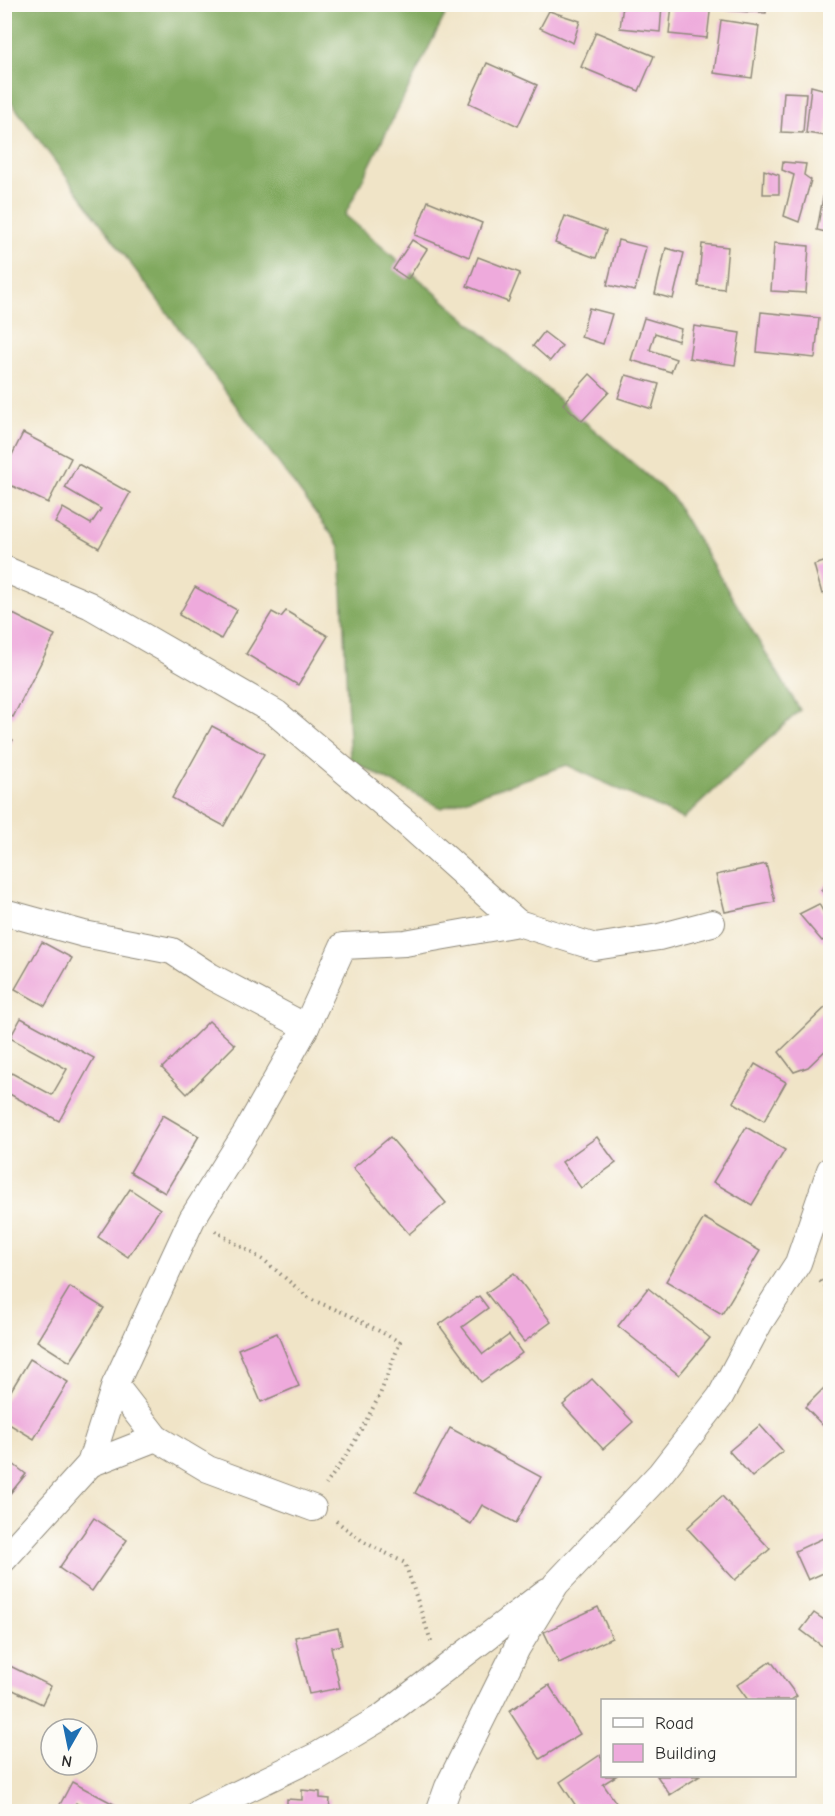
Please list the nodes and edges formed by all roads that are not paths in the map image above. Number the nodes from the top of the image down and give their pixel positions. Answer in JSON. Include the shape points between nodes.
{"nodes":[{"id":1,"x":4,"y":569,"type":"edge"},
{"id":2,"x":4,"y":912,"type":"edge"},
{"id":3,"x":518,"y":923,"type":"junction"},
{"id":4,"x":712,"y":923,"type":"dead end"},
{"id":5,"x":306,"y":1027,"type":"junction"},
{"id":6,"x":831,"y":1170,"type":"edge"},
{"id":7,"x":115,"y":1385,"type":"junction"},
{"id":8,"x":156,"y":1438,"type":"junction"},
{"id":9,"x":90,"y":1464,"type":"junction"},
{"id":10,"x":313,"y":1508,"type":"road end"},
{"id":11,"x":4,"y":1559,"type":"edge"},
{"id":12,"x":556,"y":1584,"type":"junction"},
{"id":13,"x":200,"y":1812,"type":"edge"},
{"id":14,"x":439,"y":1812,"type":"edge"}],
"edges":[{"from":1,"to":3,"type":"street","via":[[89,605],[276,713]]},
{"from":2,"to":5,"type":"street","via":[[84,934],[172,951]]},
{"from":3,"to":4,"type":"street","via":[[595,947],[659,937]]},
{"from":3,"to":5,"type":"street","via":[[405,943],[343,946]]},
{"from":5,"to":7,"type":"street","via":[[192,1219]]},
{"from":6,"to":12,"type":"street","via":[[798,1263],[760,1322],[720,1397],[660,1474]]},
{"from":7,"to":8,"type":"street"},
{"from":7,"to":9,"type":"street"},
{"from":8,"to":9,"type":"street"},
{"from":8,"to":10,"type":"street","via":[[208,1469]]},
{"from":9,"to":11,"type":"street"},
{"from":12,"to":13,"type":"street","via":[[382,1717]]},
{"from":12,"to":14,"type":"street","via":[[517,1648]]}]}
